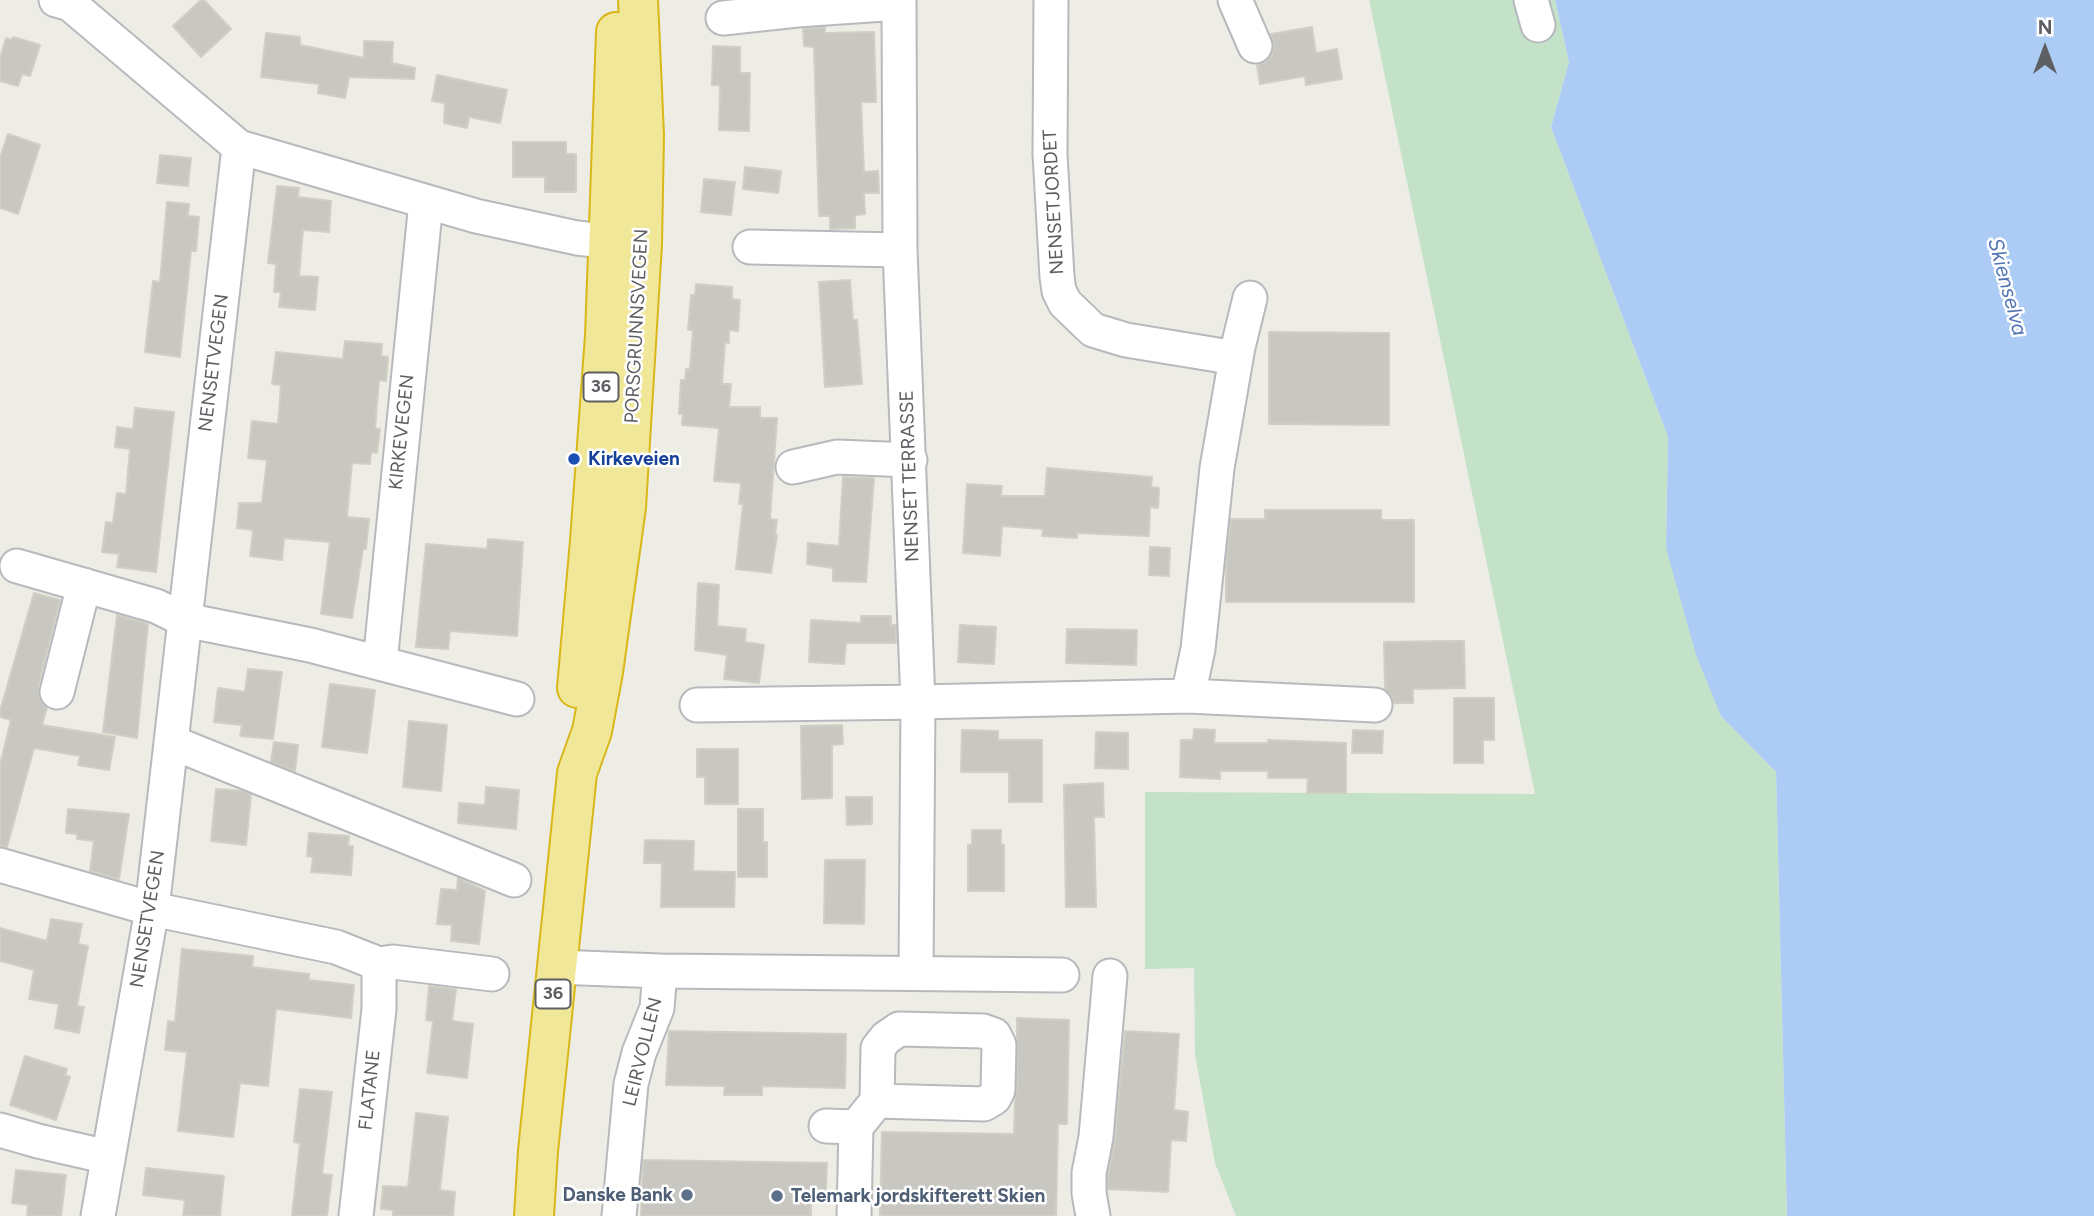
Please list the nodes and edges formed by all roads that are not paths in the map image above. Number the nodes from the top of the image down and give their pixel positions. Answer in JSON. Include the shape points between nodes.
{"nodes":[{"id":1,"x":616,"y":0,"type":"edge"},
{"id":2,"x":638,"y":0,"type":"edge"},
{"id":3,"x":1051,"y":0,"type":"edge"},
{"id":4,"x":1235,"y":0,"type":"edge"},
{"id":5,"x":67,"y":1,"type":"edge"},
{"id":6,"x":899,"y":2,"type":"edge"},
{"id":7,"x":723,"y":18,"type":"dead end"},
{"id":8,"x":1255,"y":46,"type":"dead end"},
{"id":9,"x":239,"y":147,"type":"junction"},
{"id":10,"x":426,"y":202,"type":"junction"},
{"id":11,"x":625,"y":243,"type":"junction"},
{"id":12,"x":750,"y":247,"type":"dead end"},
{"id":13,"x":900,"y":250,"type":"junction"},
{"id":14,"x":1250,"y":298,"type":"dead end"},
{"id":15,"x":1236,"y":358,"type":"junction"},
{"id":16,"x":909,"y":460,"type":"junction"},
{"id":17,"x":793,"y":467,"type":"dead end"},
{"id":18,"x":18,"y":566,"type":"dead end"},
{"id":19,"x":84,"y":585,"type":"junction"},
{"id":20,"x":185,"y":620,"type":"junction"},
{"id":21,"x":380,"y":663,"type":"junction"},
{"id":22,"x":57,"y":692,"type":"dead end"},
{"id":23,"x":1188,"y":695,"type":"junction"},
{"id":24,"x":517,"y":699,"type":"dead end"},
{"id":25,"x":918,"y":702,"type":"junction"},
{"id":26,"x":698,"y":705,"type":"dead end"},
{"id":27,"x":1375,"y":705,"type":"dead end"},
{"id":28,"x":171,"y":742,"type":"junction"},
{"id":29,"x":0,"y":865,"type":"edge"},
{"id":30,"x":514,"y":880,"type":"dead end"},
{"id":31,"x":152,"y":909,"type":"junction"},
{"id":32,"x":379,"y":964,"type":"junction"},
{"id":33,"x":556,"y":967,"type":"junction"},
{"id":34,"x":660,"y":971,"type":"junction"},
{"id":35,"x":916,"y":973,"type":"junction"},
{"id":36,"x":492,"y":974,"type":"dead end"},
{"id":37,"x":1062,"y":975,"type":"dead end"},
{"id":38,"x":1110,"y":976,"type":"dead end"},
{"id":39,"x":877,"y":1101,"type":"dead end"},
{"id":40,"x":0,"y":1130,"type":"edge"},
{"id":41,"x":108,"y":1157,"type":"junction"},
{"id":42,"x":98,"y":1216,"type":"edge"},
{"id":43,"x":356,"y":1216,"type":"edge"},
{"id":44,"x":534,"y":1216,"type":"edge"},
{"id":45,"x":619,"y":1216,"type":"edge"},
{"id":46,"x":854,"y":1216,"type":"edge"},
{"id":47,"x":1093,"y":1216,"type":"edge"}],
"edges":[{"from":1,"to":11,"type":"highway","name":"PORSGRUNNSVEGEN","number":"36"},
{"from":2,"to":11,"type":"highway","name":"PORSGRUNNSVEGEN","number":"36","via":[[644,135]]},
{"from":3,"to":15,"type":"street","name":"NENSETJORDET","via":[[1050,154],[1056,277],[1065,303],[1093,330]]},
{"from":4,"to":8,"type":"street"},
{"from":5,"to":9,"type":"street"},
{"from":6,"to":7,"type":"street","name":"NENSET TERRASSE"},
{"from":6,"to":13,"type":"street","name":"NENSET TERRASSE"},
{"from":9,"to":10,"type":"street"},
{"from":9,"to":20,"type":"street","name":"NENSETVEGEN"},
{"from":10,"to":11,"type":"street","via":[[489,219]]},
{"from":10,"to":21,"type":"street","name":"KIRKEVEGEN"},
{"from":11,"to":33,"type":"highway","name":"PORSGRUNNSVEGEN","number":"36","via":[[627,494],[592,731],[577,773]]},
{"from":12,"to":13,"type":"street"},
{"from":13,"to":16,"type":"street","name":"NENSET TERRASSE"},
{"from":14,"to":15,"type":"street"},
{"from":15,"to":23,"type":"street"},
{"from":16,"to":17,"type":"street","via":[[837,457]]},
{"from":16,"to":25,"type":"street","name":"NENSET TERRASSE"},
{"from":18,"to":19,"type":"street"},
{"from":19,"to":20,"type":"street","via":[[156,606]]},
{"from":19,"to":22,"type":"street"},
{"from":20,"to":21,"type":"street"},
{"from":20,"to":28,"type":"street","name":"NENSETVEGEN"},
{"from":21,"to":24,"type":"street"},
{"from":23,"to":25,"type":"street"},
{"from":23,"to":27,"type":"street"},
{"from":25,"to":26,"type":"street"},
{"from":25,"to":35,"type":"street","name":"NENSET TERRASSE"},
{"from":28,"to":30,"type":"street"},
{"from":28,"to":31,"type":"street","name":"NENSETVEGEN"},
{"from":29,"to":31,"type":"street"},
{"from":31,"to":32,"type":"street","via":[[336,947]]},
{"from":31,"to":41,"type":"street","name":"NENSETVEGEN"},
{"from":32,"to":36,"type":"street"},
{"from":32,"to":43,"type":"street","name":"FLATANE","via":[[379,1009]]},
{"from":33,"to":34,"type":"street"},
{"from":33,"to":44,"type":"highway","name":"PORSGRUNNSVEGEN","number":"36"},
{"from":34,"to":35,"type":"street"},
{"from":34,"to":45,"type":"street","name":"LEIRVOLLEN","via":[[657,1008],[631,1084]]},
{"from":35,"to":37,"type":"street"},
{"from":38,"to":47,"type":"street","via":[[1089,1173]]},
{"from":39,"to":46,"type":"street","via":[[841,1126]]},
{"from":40,"to":41,"type":"street"},
{"from":41,"to":42,"type":"street","name":"NENSETVEGEN"}]}
